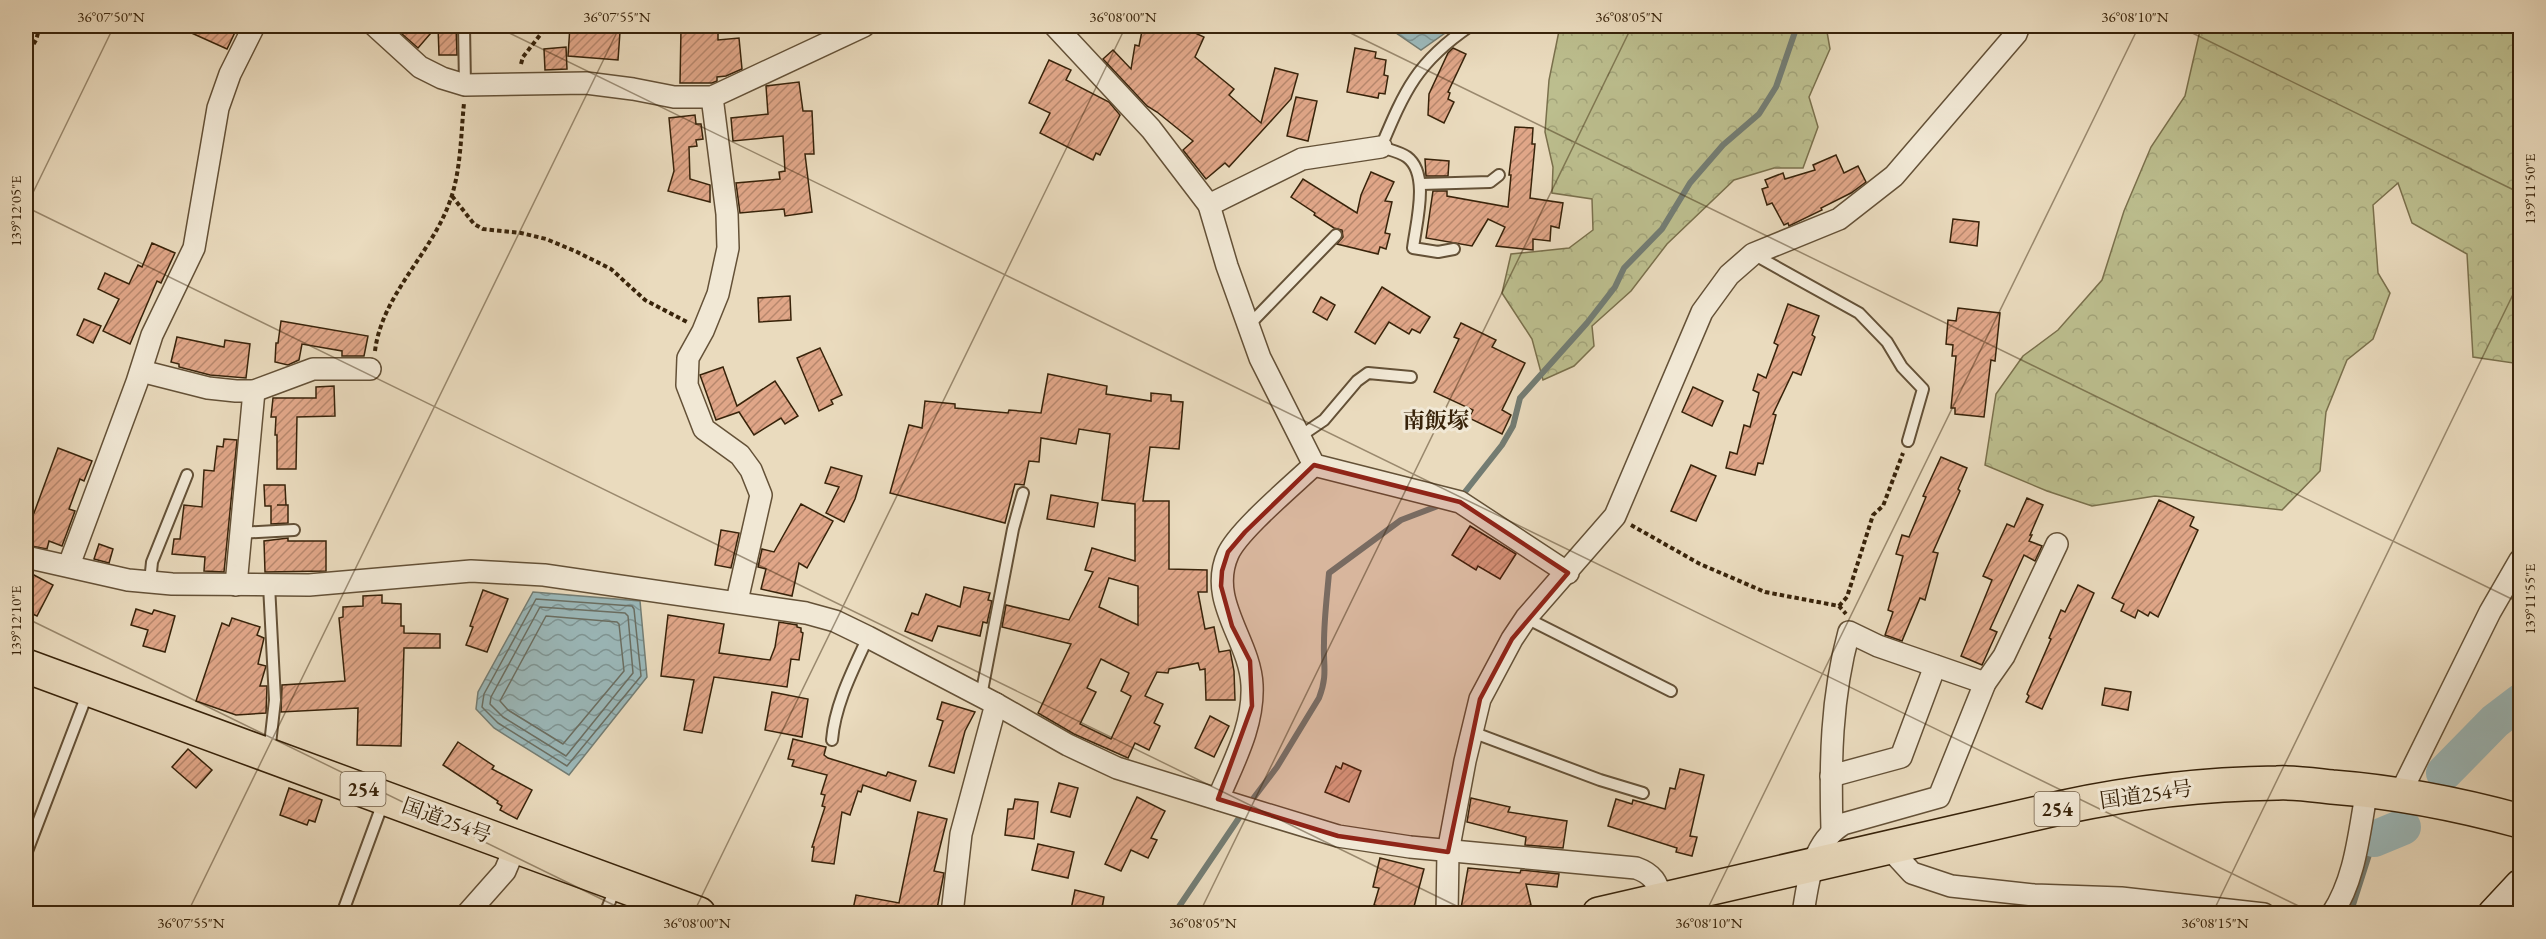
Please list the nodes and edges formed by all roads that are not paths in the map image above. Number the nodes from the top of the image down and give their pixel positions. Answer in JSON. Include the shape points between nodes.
{"nodes":[{"id":1,"x":254,"y":26,"type":"edge"},
{"id":2,"x":375,"y":26,"type":"edge"},
{"id":3,"x":464,"y":26,"type":"edge"},
{"id":4,"x":864,"y":26,"type":"edge"},
{"id":5,"x":1055,"y":26,"type":"edge"},
{"id":6,"x":1470,"y":26,"type":"edge"},
{"id":7,"x":2019,"y":26,"type":"edge"},
{"id":8,"x":465,"y":85,"type":"junction"},
{"id":9,"x":712,"y":97,"type":"junction"},
{"id":10,"x":1381,"y":147,"type":"junction"},
{"id":11,"x":1499,"y":175,"type":"dead end"},
{"id":12,"x":1421,"y":184,"type":"junction"},
{"id":13,"x":1209,"y":205,"type":"junction"},
{"id":14,"x":1336,"y":235,"type":"dead end"},
{"id":15,"x":1454,"y":249,"type":"dead end"},
{"id":16,"x":1753,"y":254,"type":"junction"},
{"id":17,"x":1248,"y":326,"type":"junction"},
{"id":18,"x":370,"y":369,"type":"road end"},
{"id":19,"x":141,"y":371,"type":"junction"},
{"id":20,"x":1411,"y":377,"type":"dead end"},
{"id":21,"x":254,"y":391,"type":"junction"},
{"id":22,"x":1299,"y":437,"type":"junction"},
{"id":23,"x":1908,"y":441,"type":"road end"},
{"id":24,"x":1314,"y":465,"type":"junction"},
{"id":25,"x":187,"y":475,"type":"dead end"},
{"id":26,"x":1023,"y":493,"type":"dead end"},
{"id":27,"x":294,"y":530,"type":"dead end"},
{"id":28,"x":240,"y":533,"type":"junction"},
{"id":29,"x":2057,"y":544,"type":"dead end"},
{"id":30,"x":26,"y":556,"type":"edge"},
{"id":31,"x":2520,"y":560,"type":"edge"},
{"id":32,"x":69,"y":565,"type":"junction"},
{"id":33,"x":1568,"y":573,"type":"junction"},
{"id":34,"x":150,"y":582,"type":"junction"},
{"id":35,"x":236,"y":585,"type":"junction"},
{"id":36,"x":269,"y":585,"type":"junction"},
{"id":37,"x":737,"y":601,"type":"junction"},
{"id":38,"x":1526,"y":618,"type":"junction"},
{"id":39,"x":868,"y":637,"type":"junction"},
{"id":40,"x":26,"y":666,"type":"edge"},
{"id":41,"x":1935,"y":666,"type":"junction"},
{"id":42,"x":1985,"y":684,"type":"junction"},
{"id":43,"x":89,"y":689,"type":"junction"},
{"id":44,"x":1671,"y":691,"type":"dead end"},
{"id":45,"x":988,"y":700,"type":"junction"},
{"id":46,"x":1472,"y":732,"type":"junction"},
{"id":47,"x":832,"y":740,"type":"dead end"},
{"id":48,"x":269,"y":754,"type":"junction"},
{"id":49,"x":1831,"y":776,"type":"junction"},
{"id":50,"x":2367,"y":790,"type":"junction"},
{"id":51,"x":1643,"y":793,"type":"dead end"},
{"id":52,"x":2400,"y":794,"type":"junction"},
{"id":53,"x":385,"y":797,"type":"junction"},
{"id":54,"x":1218,"y":799,"type":"junction"},
{"id":55,"x":2520,"y":820,"type":"edge"},
{"id":56,"x":1832,"y":830,"type":"junction"},
{"id":57,"x":516,"y":845,"type":"junction"},
{"id":58,"x":1889,"y":848,"type":"junction"},
{"id":59,"x":1448,"y":852,"type":"junction"},
{"id":60,"x":26,"y":854,"type":"edge"},
{"id":61,"x":1811,"y":865,"type":"junction"},
{"id":62,"x":617,"y":883,"type":"junction"},
{"id":63,"x":2520,"y":885,"type":"edge"},
{"id":64,"x":1662,"y":898,"type":"junction"},
{"id":65,"x":342,"y":914,"type":"edge"},
{"id":66,"x":467,"y":914,"type":"edge"},
{"id":67,"x":605,"y":914,"type":"edge"},
{"id":68,"x":699,"y":914,"type":"edge"},
{"id":69,"x":952,"y":914,"type":"edge"},
{"id":70,"x":1447,"y":914,"type":"edge"},
{"id":71,"x":1599,"y":914,"type":"edge"},
{"id":72,"x":1803,"y":914,"type":"edge"},
{"id":73,"x":2264,"y":914,"type":"edge"},
{"id":74,"x":2332,"y":914,"type":"edge"},
{"id":75,"x":2493,"y":914,"type":"edge"}],
"edges":[{"from":1,"to":19,"type":"street","via":[[218,108],[194,248],[152,335]]},
{"from":2,"to":8,"type":"street","via":[[420,67]]},
{"from":3,"to":8,"type":"lane"},
{"from":4,"to":9,"type":"street"},
{"from":5,"to":13,"type":"street","via":[[1151,129]]},
{"from":6,"to":10,"type":"lane","via":[[1422,66]]},
{"from":7,"to":16,"type":"street","via":[[1989,67],[1894,176],[1839,219]]},
{"from":8,"to":9,"type":"street","via":[[586,83],[674,97]]},
{"from":9,"to":37,"type":"street","via":[[728,248],[717,294],[688,358],[687,385],[704,429],[740,455],[761,495]]},
{"from":10,"to":12,"type":"lane","via":[[1409,158]]},
{"from":10,"to":13,"type":"street","via":[[1302,159]]},
{"from":11,"to":12,"type":"lane","via":[[1491,182]]},
{"from":12,"to":15,"type":"lane","via":[[1413,248],[1438,252]]},
{"from":13,"to":17,"type":"street"},
{"from":14,"to":17,"type":"lane"},
{"from":16,"to":23,"type":"lane","via":[[1859,313],[1887,342],[1902,367],[1923,389]]},
{"from":16,"to":33,"type":"street","via":[[1729,275],[1702,312],[1615,516]]},
{"from":17,"to":22,"type":"street"},
{"from":18,"to":21,"type":"street","via":[[313,369]]},
{"from":19,"to":21,"type":"street","via":[[208,388]]},
{"from":19,"to":32,"type":"street"},
{"from":20,"to":22,"type":"lane","via":[[1368,373],[1324,420]]},
{"from":21,"to":28,"type":"street"},
{"from":22,"to":24,"type":"street"},
{"from":24,"to":33,"type":"street","via":[[1460,502]]},
{"from":24,"to":54,"type":"street","via":[[1245,532],[1228,552],[1222,571],[1221,586],[1232,626],[1250,661],[1252,706],[1247,729]]},
{"from":25,"to":34,"type":"lane","via":[[152,562]]},
{"from":26,"to":45,"type":"lane","via":[[1013,529]]},
{"from":27,"to":28,"type":"lane"},
{"from":28,"to":35,"type":"street"},
{"from":29,"to":42,"type":"street","via":[[2004,656]]},
{"from":30,"to":32,"type":"street"},
{"from":31,"to":52,"type":"street"},
{"from":32,"to":34,"type":"street"},
{"from":33,"to":38,"type":"street"},
{"from":34,"to":35,"type":"street"},
{"from":35,"to":36,"type":"street"},
{"from":36,"to":37,"type":"street","via":[[471,571],[544,575]]},
{"from":36,"to":48,"type":"lane","via":[[275,700]]},
{"from":37,"to":39,"type":"street","via":[[806,613],[835,621]]},
{"from":38,"to":44,"type":"lane"},
{"from":38,"to":46,"type":"street","via":[[1480,699]]},
{"from":39,"to":45,"type":"street"},
{"from":39,"to":47,"type":"lane","via":[[833,722]]},
{"from":40,"to":43,"type":"highway","name":"国道254号","number":"254"},
{"from":41,"to":42,"type":"street"},
{"from":41,"to":49,"type":"street","via":[[1901,758]]},
{"from":41,"to":49,"type":"street","via":[[1849,632],[1832,726]]},
{"from":42,"to":56,"type":"street","via":[[1939,797]]},
{"from":43,"to":48,"type":"highway","name":"国道254号","number":"254"},
{"from":43,"to":60,"type":"lane"},
{"from":45,"to":54,"type":"street","via":[[1117,768]]},
{"from":45,"to":69,"type":"street","via":[[961,834]]},
{"from":46,"to":51,"type":"lane"},
{"from":46,"to":59,"type":"street"},
{"from":48,"to":53,"type":"highway","name":"国道254号","number":"254"},
{"from":49,"to":56,"type":"street"},
{"from":50,"to":52,"type":"highway","name":"国道254号","number":"254"},
{"from":50,"to":58,"type":"highway","name":"国道254号","number":"254","via":[[2279,782],[2126,794]]},
{"from":50,"to":74,"type":"street","via":[[2344,895]]},
{"from":52,"to":55,"type":"highway","name":"国道254号","number":"254"},
{"from":53,"to":57,"type":"highway","name":"国道254号","number":"254"},
{"from":53,"to":65,"type":"lane"},
{"from":54,"to":59,"type":"street","via":[[1338,836]]},
{"from":56,"to":61,"type":"street"},
{"from":57,"to":62,"type":"highway","name":"国道254号","number":"254"},
{"from":57,"to":66,"type":"street","via":[[504,871]]},
{"from":58,"to":61,"type":"highway","name":"国道254号","number":"254"},
{"from":58,"to":73,"type":"street","via":[[1912,873],[1951,886],[2034,895],[2121,898]]},
{"from":59,"to":64,"type":"street","via":[[1636,868],[1657,881]]},
{"from":59,"to":70,"type":"street"},
{"from":61,"to":64,"type":"highway","name":"国道254号","number":"254"},
{"from":61,"to":72,"type":"street"},
{"from":62,"to":67,"type":"lane"},
{"from":62,"to":68,"type":"highway","name":"国道254号","number":"254"},
{"from":63,"to":75,"type":"street"},
{"from":64,"to":71,"type":"highway","name":"国道254号","number":"254"}]}
